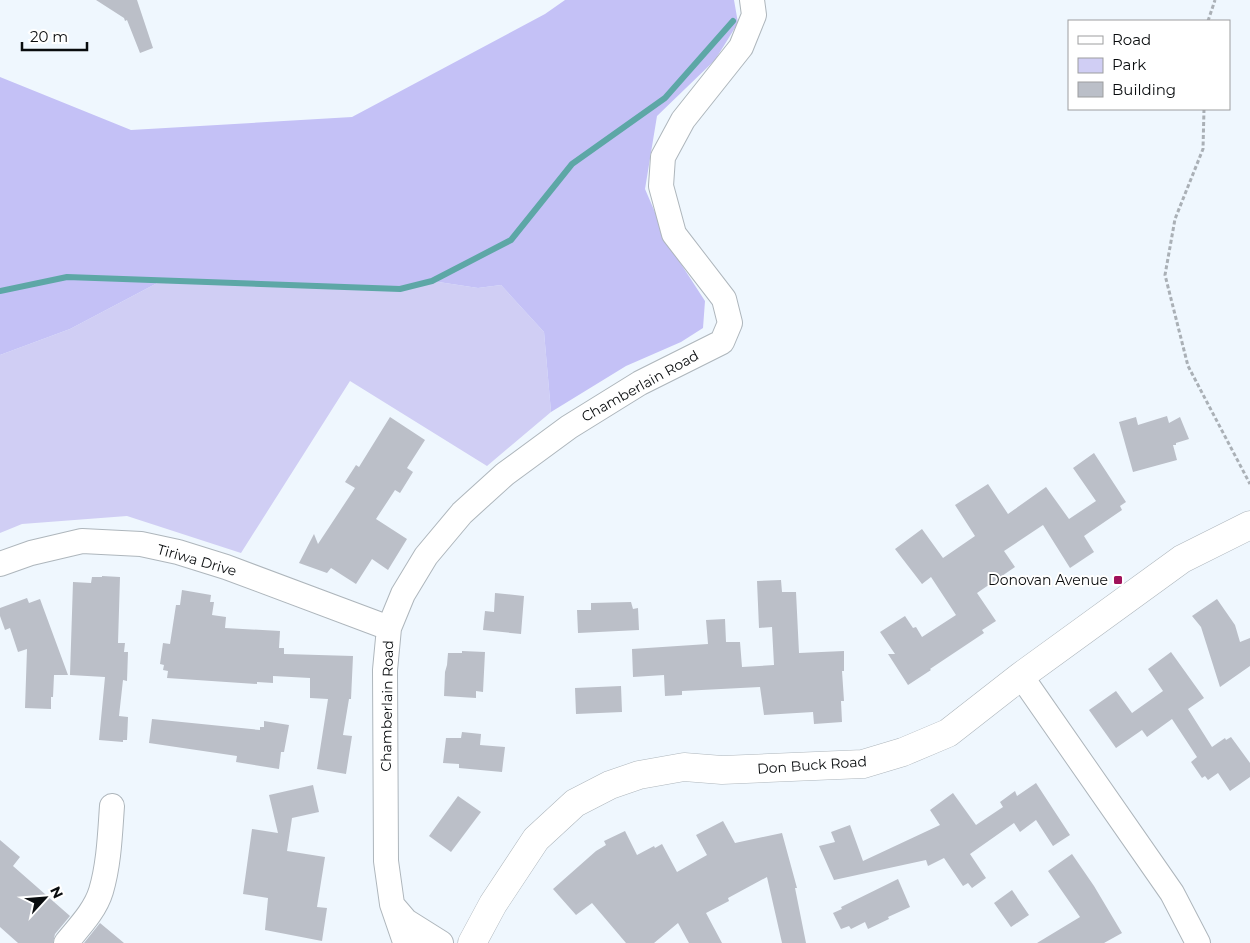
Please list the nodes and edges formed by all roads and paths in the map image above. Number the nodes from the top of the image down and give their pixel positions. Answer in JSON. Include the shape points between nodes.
{"nodes":[{"id":1,"x":752,"y":0,"type":"edge"},
{"id":2,"x":1215,"y":0,"type":"edge"},
{"id":3,"x":1208,"y":20,"type":"edge"},
{"id":4,"x":1204,"y":110,"type":"edge"},
{"id":5,"x":1250,"y":484,"type":"edge"},
{"id":6,"x":1250,"y":525,"type":"edge"},
{"id":7,"x":0,"y":564,"type":"edge"},
{"id":8,"x":389,"y":628,"type":"junction"},
{"id":9,"x":1021,"y":676,"type":"junction"},
{"id":10,"x":112,"y":806,"type":"dead end"},
{"id":11,"x":392,"y":904,"type":"junction"},
{"id":12,"x":66,"y":943,"type":"edge"},
{"id":13,"x":407,"y":943,"type":"edge"},
{"id":14,"x":441,"y":943,"type":"edge"},
{"id":15,"x":472,"y":943,"type":"edge"},
{"id":16,"x":1198,"y":943,"type":"edge"}],
"edges":[{"from":1,"to":8,"type":"street","name":"Chamberlain Road","via":[[754,15],[741,47],[683,120],[663,157],[661,186],[674,234],[724,299],[730,323],[722,342],[640,383],[568,426],[505,474],[462,513],[426,556],[403,594]]},
{"from":2,"to":3,"type":"path"},
{"from":4,"to":5,"type":"path","via":[[1203,149],[1175,220],[1164,275],[1188,366]]},
{"from":6,"to":9,"type":"main road","name":"Don Buck Road","via":[[1182,559]]},
{"from":7,"to":8,"type":"street","name":"Tiriwa Drive","via":[[82,540],[140,544],[226,567]]},
{"from":8,"to":11,"type":"street","name":"Chamberlain Road","via":[[385,670],[386,861]]},
{"from":9,"to":15,"type":"main road","name":"Don Buck Road","via":[[948,732],[903,752],[863,764],[722,770],[684,768],[639,775],[610,785],[575,803],[536,839],[493,904]]},
{"from":9,"to":16,"type":"street","via":[[1172,893]]},
{"from":10,"to":12,"type":"street","via":[[101,892]]},
{"from":11,"to":13,"type":"street","name":"Chamberlain Road"},
{"from":11,"to":14,"type":"street","via":[[406,921]]}]}
